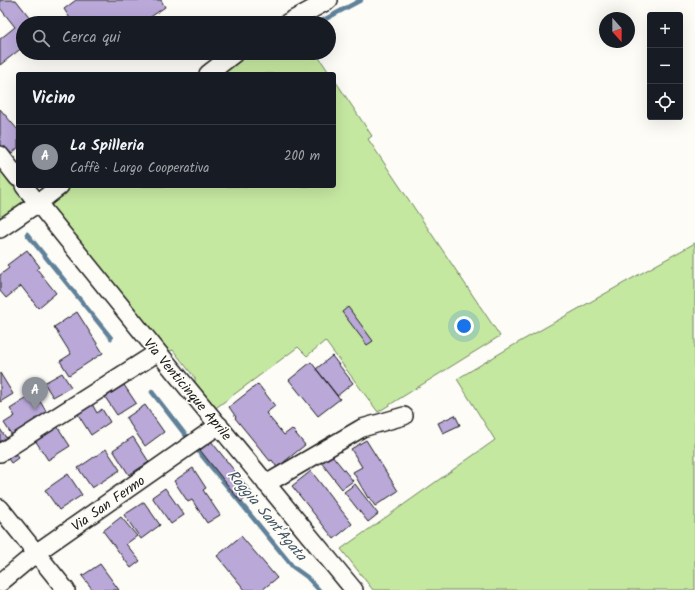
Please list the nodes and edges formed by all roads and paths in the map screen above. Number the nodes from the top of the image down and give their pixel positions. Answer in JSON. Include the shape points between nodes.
{"nodes":[{"id":1,"x":329,"y":0,"type":"edge"},
{"id":2,"x":300,"y":16,"type":"edge"},
{"id":3,"x":226,"y":60,"type":"edge"},
{"id":4,"x":211,"y":72,"type":"edge"},
{"id":5,"x":0,"y":155,"type":"edge"},
{"id":6,"x":16,"y":175,"type":"edge"},
{"id":7,"x":26,"y":188,"type":"edge"},
{"id":8,"x":58,"y":188,"type":"edge"},
{"id":9,"x":38,"y":204,"type":"junction"},
{"id":10,"x":0,"y":229,"type":"edge"},
{"id":11,"x":158,"y":352,"type":"junction"},
{"id":12,"x":404,"y":416,"type":"dead end"},
{"id":13,"x":219,"y":426,"type":"junction"},
{"id":14,"x":0,"y":453,"type":"edge"},
{"id":15,"x":266,"y":484,"type":"junction"},
{"id":16,"x":0,"y":508,"type":"edge"},
{"id":17,"x":36,"y":553,"type":"junction"},
{"id":18,"x":0,"y":583,"type":"edge"},
{"id":19,"x":66,"y":590,"type":"edge"},
{"id":20,"x":354,"y":590,"type":"edge"}],
"edges":[{"from":1,"to":2,"type":"street"},
{"from":3,"to":4,"type":"street"},
{"from":5,"to":6,"type":"street"},
{"from":7,"to":9,"type":"street","name":"Via Venticinque Aprile"},
{"from":8,"to":9,"type":"street"},
{"from":9,"to":10,"type":"street"},
{"from":9,"to":11,"type":"street","name":"Via Venticinque Aprile"},
{"from":11,"to":13,"type":"street","name":"Via Venticinque Aprile"},
{"from":11,"to":14,"type":"street"},
{"from":12,"to":15,"type":"street","via":[[362,428]]},
{"from":13,"to":15,"type":"street","name":"Via Venticinque Aprile"},
{"from":13,"to":17,"type":"street","name":"Via San Fermo"},
{"from":15,"to":20,"type":"street","name":"Via Venticinque Aprile"},
{"from":16,"to":17,"type":"street"},
{"from":17,"to":18,"type":"street","name":"Via San Fermo"},
{"from":17,"to":19,"type":"street"}]}
